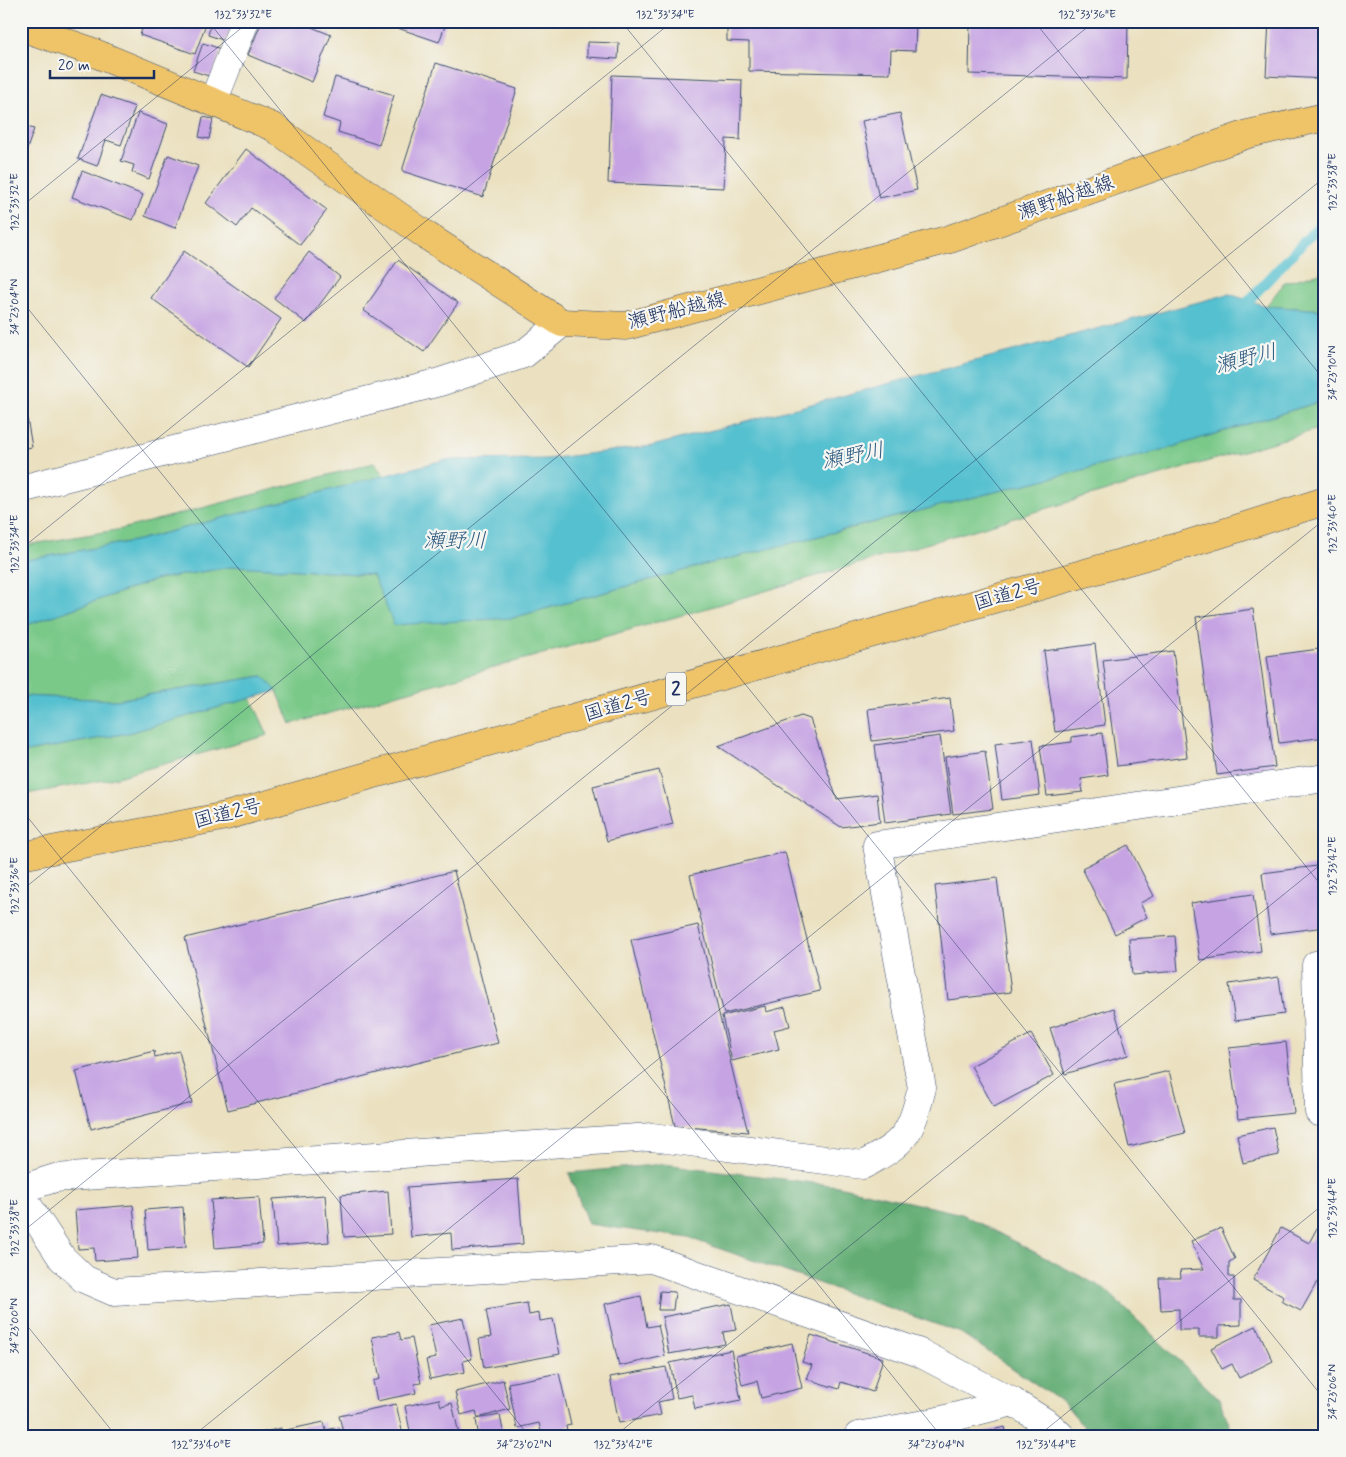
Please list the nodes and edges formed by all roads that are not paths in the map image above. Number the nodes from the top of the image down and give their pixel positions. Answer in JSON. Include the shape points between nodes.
{"nodes":[{"id":1,"x":245,"y":21,"type":"edge"},
{"id":2,"x":21,"y":27,"type":"edge"},
{"id":3,"x":213,"y":102,"type":"junction"},
{"id":4,"x":1325,"y":117,"type":"edge"},
{"id":5,"x":562,"y":323,"type":"junction"},
{"id":6,"x":21,"y":489,"type":"edge"},
{"id":7,"x":1325,"y":500,"type":"edge"},
{"id":8,"x":1325,"y":778,"type":"edge"},
{"id":9,"x":21,"y":856,"type":"edge"},
{"id":10,"x":1325,"y":964,"type":"edge"},
{"id":11,"x":1319,"y":1112,"type":"dead end"},
{"id":12,"x":21,"y":1189,"type":"edge"},
{"id":13,"x":21,"y":1195,"type":"edge"},
{"id":14,"x":1013,"y":1402,"type":"junction"},
{"id":15,"x":858,"y":1436,"type":"edge"},
{"id":16,"x":1061,"y":1436,"type":"edge"}],
"edges":[{"from":1,"to":3,"type":"street"},
{"from":2,"to":3,"type":"main road","name":"瀬野船越線","via":[[85,49]]},
{"from":3,"to":5,"type":"main road","name":"瀬野船越線","via":[[273,127],[426,236]]},
{"from":4,"to":5,"type":"main road","name":"瀬野船越線","via":[[1248,134],[940,242],[626,326]]},
{"from":5,"to":6,"type":"street","via":[[524,354],[440,382]]},
{"from":7,"to":9,"type":"main road","name":"国道2号","number":"2","via":[[1188,544],[226,816]]},
{"from":8,"to":12,"type":"street","via":[[877,845],[922,1088],[913,1124],[894,1148],[863,1164],[652,1137],[55,1178]]},
{"from":10,"to":11,"type":"street","via":[[1316,965]]},
{"from":13,"to":14,"type":"street","via":[[62,1258],[84,1279],[114,1292],[652,1259],[920,1353]]},
{"from":14,"to":15,"type":"street","via":[[930,1423]]},
{"from":14,"to":16,"type":"street"}]}
